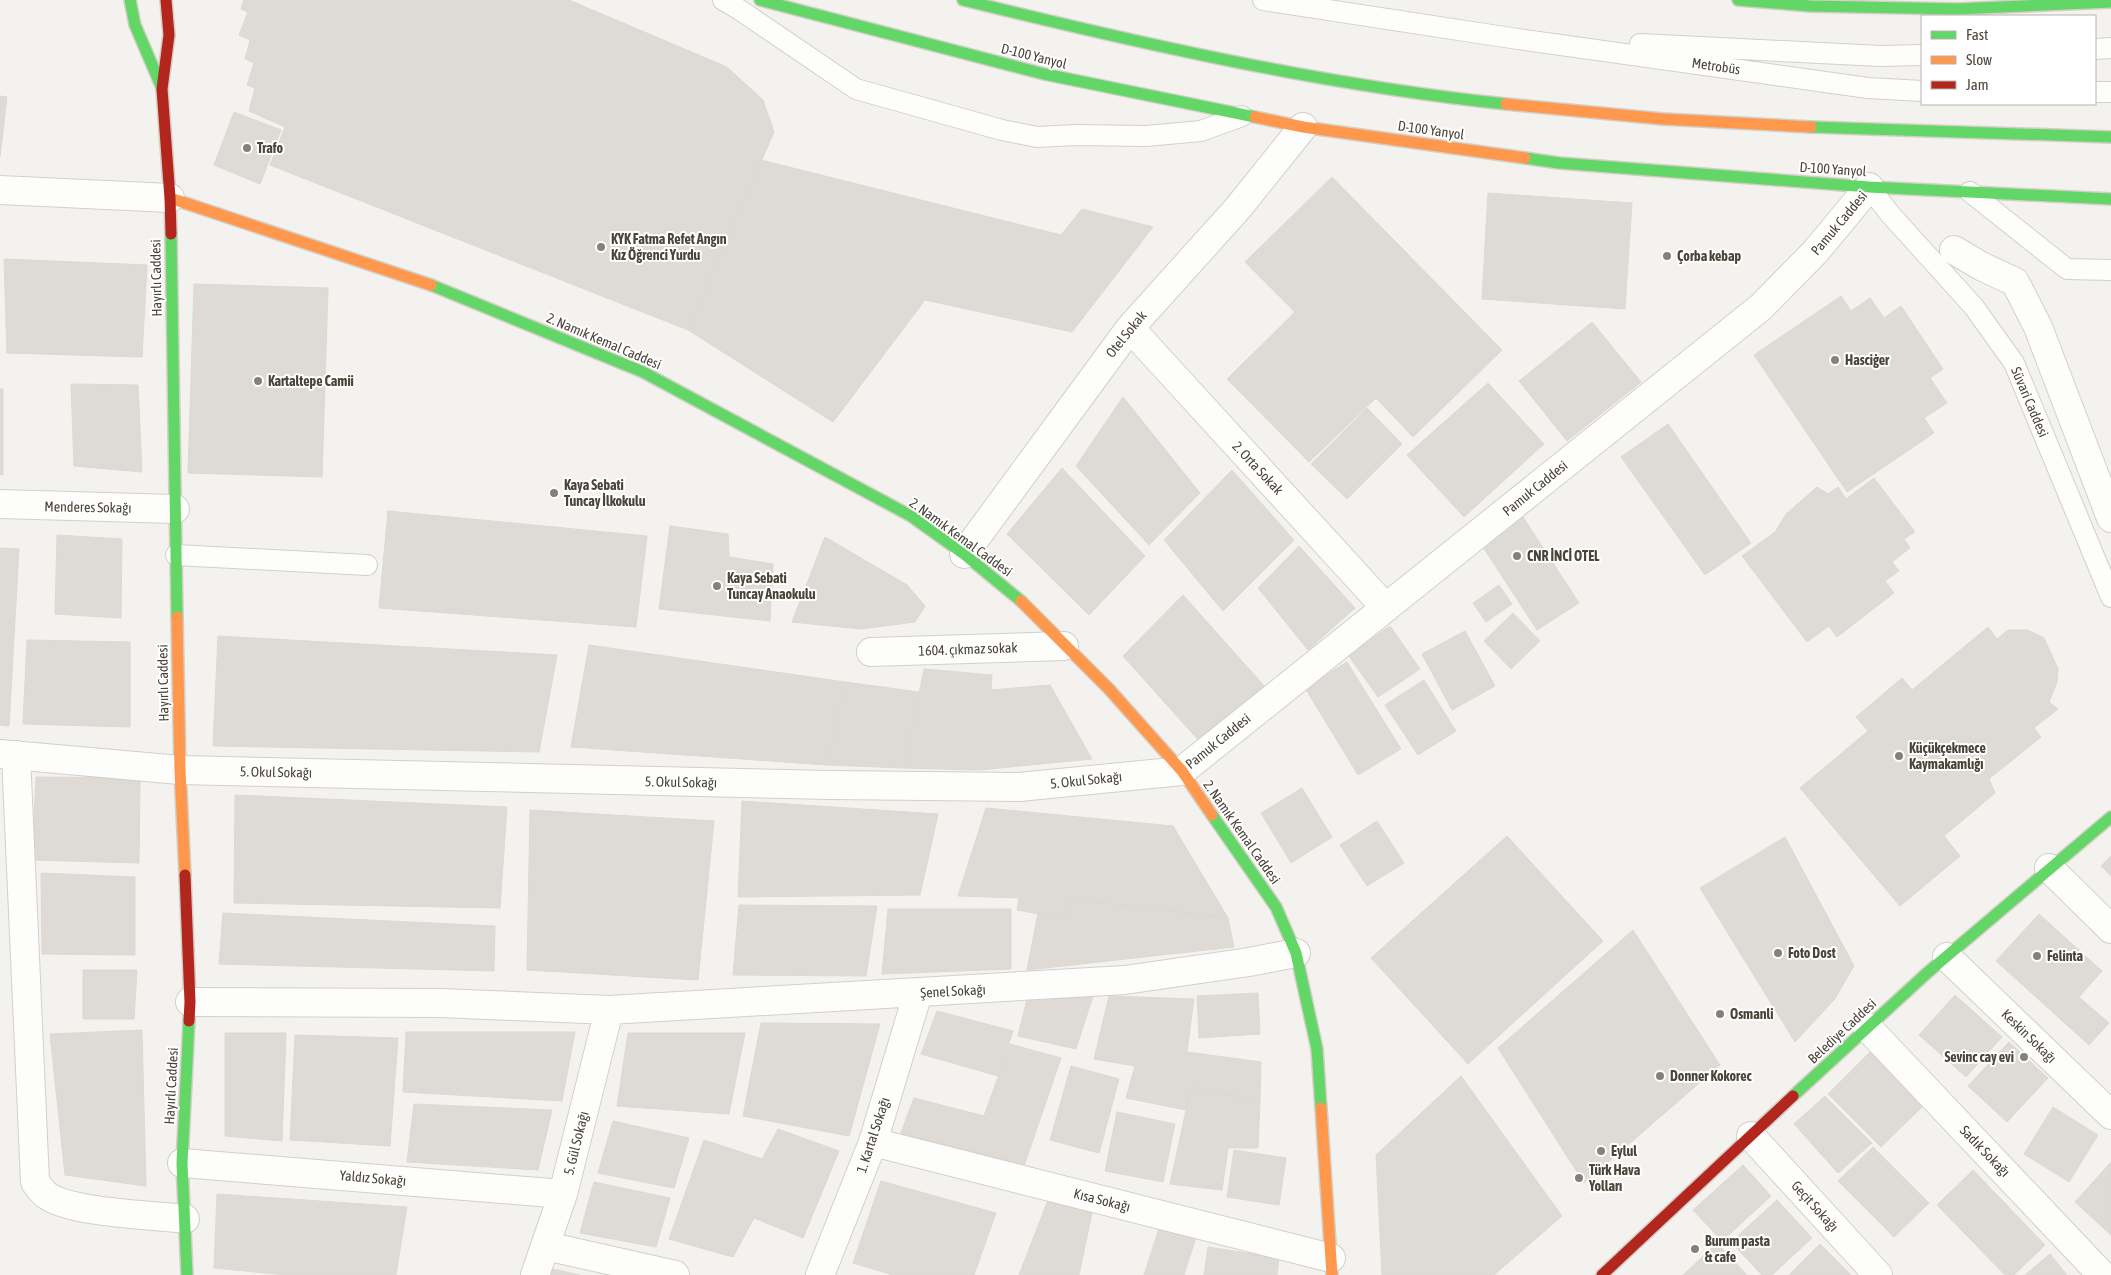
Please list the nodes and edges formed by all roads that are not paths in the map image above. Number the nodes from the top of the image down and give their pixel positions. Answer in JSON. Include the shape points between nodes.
{"nodes":[{"id":1,"x":130,"y":0,"type":"edge"},
{"id":2,"x":166,"y":0,"type":"edge"},
{"id":3,"x":723,"y":0,"type":"edge"},
{"id":4,"x":760,"y":0,"type":"edge"},
{"id":5,"x":963,"y":0,"type":"edge"},
{"id":6,"x":1263,"y":0,"type":"edge"},
{"id":7,"x":1738,"y":0,"type":"edge"},
{"id":8,"x":2111,"y":2,"type":"edge"},
{"id":9,"x":1511,"y":38,"type":"junction"},
{"id":10,"x":2111,"y":48,"type":"edge"},
{"id":11,"x":2096,"y":49,"type":"edge"},
{"id":12,"x":1921,"y":55,"type":"edge"},
{"id":13,"x":162,"y":89,"type":"junction"},
{"id":14,"x":1921,"y":91,"type":"edge"},
{"id":15,"x":2096,"y":92,"type":"edge"},
{"id":16,"x":2111,"y":92,"type":"edge"},
{"id":17,"x":1242,"y":116,"type":"junction"},
{"id":18,"x":1303,"y":127,"type":"junction"},
{"id":19,"x":2111,"y":137,"type":"edge"},
{"id":20,"x":1869,"y":187,"type":"junction"},
{"id":21,"x":0,"y":190,"type":"edge"},
{"id":22,"x":1970,"y":192,"type":"junction"},
{"id":23,"x":170,"y":198,"type":"junction"},
{"id":24,"x":2111,"y":199,"type":"edge"},
{"id":25,"x":1954,"y":250,"type":"dead end"},
{"id":26,"x":2111,"y":270,"type":"edge"},
{"id":27,"x":1130,"y":328,"type":"junction"},
{"id":28,"x":0,"y":504,"type":"edge"},
{"id":29,"x":175,"y":509,"type":"junction"},
{"id":30,"x":2111,"y":518,"type":"edge"},
{"id":31,"x":176,"y":554,"type":"junction"},
{"id":32,"x":964,"y":554,"type":"junction"},
{"id":33,"x":367,"y":565,"type":"dead end"},
{"id":34,"x":2111,"y":597,"type":"edge"},
{"id":35,"x":1386,"y":608,"type":"junction"},
{"id":36,"x":1064,"y":646,"type":"junction"},
{"id":37,"x":871,"y":652,"type":"dead end"},
{"id":38,"x":8,"y":755,"type":"edge"},
{"id":39,"x":180,"y":770,"type":"junction"},
{"id":40,"x":1182,"y":771,"type":"junction"},
{"id":41,"x":2111,"y":818,"type":"edge"},
{"id":42,"x":2049,"y":868,"type":"junction"},
{"id":43,"x":2111,"y":930,"type":"edge"},
{"id":44,"x":1296,"y":953,"type":"junction"},
{"id":45,"x":1947,"y":956,"type":"junction"},
{"id":46,"x":918,"y":993,"type":"junction"},
{"id":47,"x":190,"y":1002,"type":"junction"},
{"id":48,"x":609,"y":1010,"type":"junction"},
{"id":49,"x":1867,"y":1027,"type":"junction"},
{"id":50,"x":2111,"y":1115,"type":"edge"},
{"id":51,"x":1751,"y":1136,"type":"junction"},
{"id":52,"x":873,"y":1142,"type":"junction"},
{"id":53,"x":182,"y":1163,"type":"junction"},
{"id":54,"x":563,"y":1194,"type":"junction"},
{"id":55,"x":185,"y":1219,"type":"junction"},
{"id":56,"x":546,"y":1246,"type":"junction"},
{"id":57,"x":1332,"y":1267,"type":"edge"},
{"id":58,"x":187,"y":1275,"type":"edge"},
{"id":59,"x":535,"y":1275,"type":"edge"},
{"id":60,"x":675,"y":1275,"type":"edge"},
{"id":61,"x":820,"y":1275,"type":"edge"},
{"id":62,"x":1602,"y":1275,"type":"edge"},
{"id":63,"x":1878,"y":1275,"type":"edge"},
{"id":64,"x":2102,"y":1275,"type":"edge"}],
"edges":[{"from":1,"to":13,"type":"main road","via":[[136,25]]},
{"from":2,"to":13,"type":"main road","via":[[169,35]]},
{"from":3,"to":17,"type":"lane","via":[[856,89],[1002,130],[1037,137],[1146,136],[1201,131]]},
{"from":4,"to":17,"type":"main road","name":"D-100 Yanyol","via":[[1044,74]]},
{"from":5,"to":19,"type":"main road","via":[[1078,29],[1396,90],[1716,122],[1884,131]]},
{"from":6,"to":9,"type":"lane","name":"Metrobüs"},
{"from":7,"to":8,"type":"main road","via":[[1810,6],[1958,9]]},
{"from":9,"to":12,"type":"lane","name":"Metrobüs","via":[[1881,56]]},
{"from":9,"to":14,"type":"lane","name":"Metrobüs","via":[[1868,88]]},
{"from":10,"to":11,"type":"lane"},
{"from":13,"to":23,"type":"main road","name":"Hayırlı Caddesi"},
{"from":15,"to":16,"type":"lane"},
{"from":17,"to":18,"type":"main road","name":"D-100 Yanyol"},
{"from":18,"to":20,"type":"main road","name":"D-100 Yanyol","via":[[1559,163]]},
{"from":18,"to":27,"type":"street","name":"Otel Sokak","via":[[1238,208]]},
{"from":20,"to":22,"type":"main road","name":"D-100 Yanyol"},
{"from":20,"to":34,"type":"lane","name":"Süvari Caddesi","via":[[1974,307],[2014,363]]},
{"from":20,"to":35,"type":"street","name":"Pamuk Caddesi","via":[[1816,251],[1760,307]]},
{"from":21,"to":23,"type":"street"},
{"from":22,"to":24,"type":"main road","name":"D-100 Yanyol"},
{"from":22,"to":26,"type":"lane","via":[[2067,269]]},
{"from":23,"to":29,"type":"main road","name":"Hayırlı Caddesi"},
{"from":23,"to":32,"type":"main road","name":"2. Namık Kemal Caddesi","via":[[437,287],[643,372],[911,516]]},
{"from":25,"to":30,"type":"street","via":[[2015,282],[2038,327]]},
{"from":27,"to":32,"type":"street","name":"Otel Sokak"},
{"from":27,"to":35,"type":"street","name":"2. Orta Sokak"},
{"from":28,"to":29,"type":"street","name":"Menderes Sokağı"},
{"from":29,"to":31,"type":"main road","name":"Hayırlı Caddesi"},
{"from":31,"to":33,"type":"lane"},
{"from":31,"to":39,"type":"main road","name":"Hayırlı Caddesi"},
{"from":32,"to":36,"type":"main road","name":"2. Namık Kemal Caddesi","via":[[1017,597]]},
{"from":35,"to":40,"type":"street","name":"Pamuk Caddesi"},
{"from":36,"to":37,"type":"street","name":"1604. çıkmaz sokak"},
{"from":36,"to":40,"type":"main road","name":"2. Namık Kemal Caddesi","via":[[1109,689]]},
{"from":38,"to":39,"type":"street","name":"5. Okul Sokağı"},
{"from":38,"to":55,"type":"street","via":[[35,1182],[45,1194],[66,1204]]},
{"from":39,"to":40,"type":"street","name":"5. Okul Sokağı","via":[[1009,787]]},
{"from":39,"to":47,"type":"main road","name":"Hayırlı Caddesi"},
{"from":40,"to":44,"type":"main road","name":"2. Namık Kemal Caddesi","via":[[1276,907]]},
{"from":41,"to":42,"type":"main road","name":"Belediye Caddesi"},
{"from":42,"to":43,"type":"street"},
{"from":42,"to":45,"type":"main road","name":"Belediye Caddesi"},
{"from":44,"to":46,"type":"street","name":"Şenel Sokağı","via":[[1125,980]]},
{"from":44,"to":57,"type":"main road","name":"2. Namık Kemal Caddesi","via":[[1317,1050]]},
{"from":45,"to":49,"type":"main road","name":"Belediye Caddesi"},
{"from":45,"to":50,"type":"street","name":"Keskin Sokağı"},
{"from":46,"to":48,"type":"street","name":"Şenel Sokağı"},
{"from":46,"to":52,"type":"street","name":"1. Kartal Sokağı"},
{"from":47,"to":48,"type":"street","name":"Şenel Sokağı","via":[[441,1003]]},
{"from":47,"to":53,"type":"main road","name":"Hayırlı Caddesi"},
{"from":48,"to":54,"type":"street","name":"5. Gül Sokağı"},
{"from":49,"to":51,"type":"main road","name":"Belediye Caddesi"},
{"from":49,"to":64,"type":"street","name":"Sadık Sokağı"},
{"from":51,"to":62,"type":"main road","name":"Belediye Caddesi"},
{"from":51,"to":63,"type":"street","name":"Geçit Sokağı"},
{"from":52,"to":57,"type":"street","name":"Kısa Sokağı"},
{"from":52,"to":61,"type":"street","name":"1. Kartal Sokağı"},
{"from":53,"to":54,"type":"street","name":"Yaldız Sokağı"},
{"from":53,"to":55,"type":"main road","name":"Hayırlı Caddesi"},
{"from":54,"to":56,"type":"street","name":"5. Gül Sokağı"},
{"from":55,"to":58,"type":"main road","name":"Hayırlı Caddesi"},
{"from":56,"to":59,"type":"street","name":"5. Gül Sokağı"},
{"from":56,"to":60,"type":"street"}]}
